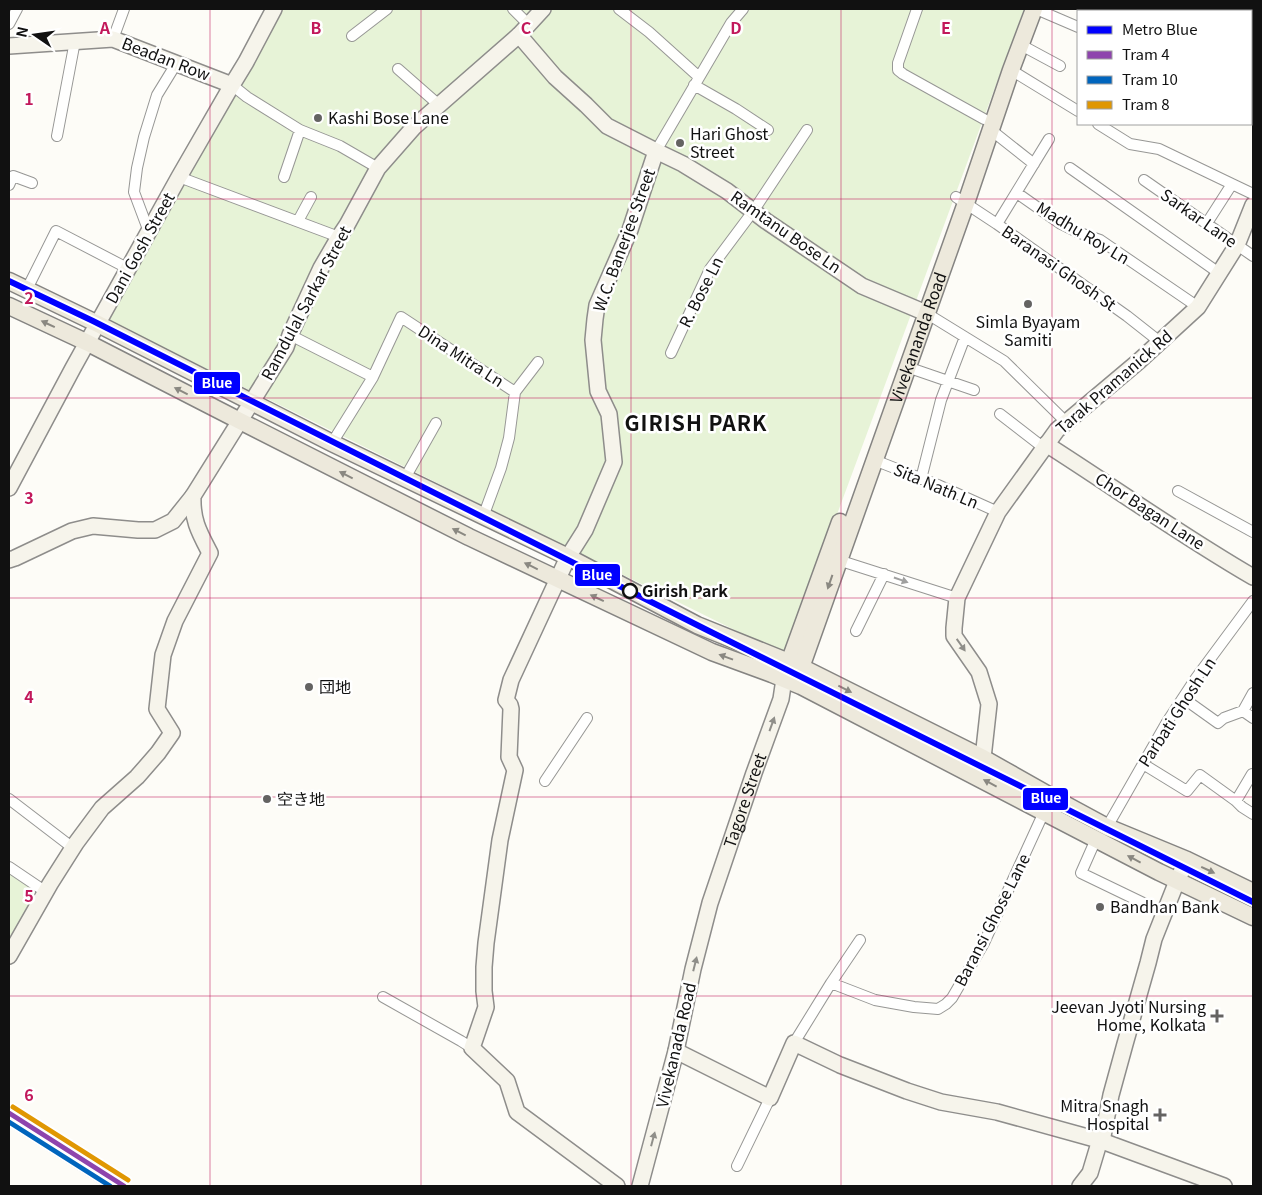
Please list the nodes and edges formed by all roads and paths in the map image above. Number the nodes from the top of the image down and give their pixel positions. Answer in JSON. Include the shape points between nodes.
{"nodes":[{"id":1,"x":17,"y":9,"type":"edge"},
{"id":2,"x":124,"y":9,"type":"edge"},
{"id":3,"x":274,"y":9,"type":"edge"},
{"id":4,"x":387,"y":9,"type":"edge"},
{"id":5,"x":513,"y":9,"type":"edge"},
{"id":6,"x":543,"y":9,"type":"edge"},
{"id":7,"x":619,"y":9,"type":"edge"},
{"id":8,"x":743,"y":9,"type":"edge"},
{"id":9,"x":917,"y":9,"type":"edge"},
{"id":10,"x":1022,"y":9,"type":"edge"},
{"id":11,"x":1035,"y":9,"type":"edge"},
{"id":12,"x":9,"y":24,"type":"edge"},
{"id":13,"x":1077,"y":26,"type":"edge"},
{"id":14,"x":524,"y":30,"type":"junction"},
{"id":15,"x":352,"y":36,"type":"dead end"},
{"id":16,"x":113,"y":39,"type":"junction"},
{"id":17,"x":75,"y":41,"type":"junction"},
{"id":18,"x":1021,"y":45,"type":"junction"},
{"id":19,"x":9,"y":46,"type":"edge"},
{"id":20,"x":176,"y":64,"type":"junction"},
{"id":21,"x":1060,"y":66,"type":"dead end"},
{"id":22,"x":398,"y":68,"type":"dead end"},
{"id":23,"x":1011,"y":70,"type":"junction"},
{"id":24,"x":696,"y":81,"type":"junction"},
{"id":25,"x":232,"y":84,"type":"junction"},
{"id":26,"x":439,"y":105,"type":"junction"},
{"id":27,"x":1077,"y":110,"type":"edge"},
{"id":28,"x":987,"y":124,"type":"junction"},
{"id":29,"x":1104,"y":125,"type":"edge"},
{"id":30,"x":300,"y":130,"type":"junction"},
{"id":31,"x":768,"y":130,"type":"dead end"},
{"id":32,"x":807,"y":130,"type":"dead end"},
{"id":33,"x":57,"y":136,"type":"dead end"},
{"id":34,"x":1049,"y":139,"type":"dead end"},
{"id":35,"x":656,"y":151,"type":"junction"},
{"id":36,"x":1034,"y":164,"type":"junction"},
{"id":37,"x":378,"y":168,"type":"junction"},
{"id":38,"x":1070,"y":168,"type":"dead end"},
{"id":39,"x":179,"y":177,"type":"junction"},
{"id":40,"x":284,"y":177,"type":"dead end"},
{"id":41,"x":1144,"y":180,"type":"dead end"},
{"id":42,"x":32,"y":183,"type":"dead end"},
{"id":43,"x":1232,"y":184,"type":"junction"},
{"id":44,"x":9,"y":185,"type":"edge"},
{"id":45,"x":1017,"y":193,"type":"junction"},
{"id":46,"x":1253,"y":194,"type":"edge"},
{"id":47,"x":311,"y":197,"type":"dead end"},
{"id":48,"x":960,"y":200,"type":"junction"},
{"id":49,"x":1253,"y":205,"type":"edge"},
{"id":50,"x":754,"y":210,"type":"junction"},
{"id":51,"x":298,"y":221,"type":"junction"},
{"id":52,"x":1206,"y":223,"type":"junction"},
{"id":53,"x":998,"y":224,"type":"junction"},
{"id":54,"x":149,"y":232,"type":"junction"},
{"id":55,"x":339,"y":237,"type":"junction"},
{"id":56,"x":1237,"y":245,"type":"junction"},
{"id":57,"x":1253,"y":256,"type":"edge"},
{"id":58,"x":128,"y":269,"type":"junction"},
{"id":59,"x":1219,"y":273,"type":"junction"},
{"id":60,"x":9,"y":281,"type":"edge"},
{"id":61,"x":27,"y":289,"type":"junction"},
{"id":62,"x":9,"y":306,"type":"edge"},
{"id":63,"x":1198,"y":307,"type":"junction"},
{"id":64,"x":922,"y":311,"type":"junction"},
{"id":65,"x":98,"y":324,"type":"junction"},
{"id":66,"x":290,"y":335,"type":"junction"},
{"id":67,"x":965,"y":337,"type":"junction"},
{"id":68,"x":88,"y":342,"type":"junction"},
{"id":69,"x":1160,"y":342,"type":"junction"},
{"id":70,"x":671,"y":352,"type":"dead end"},
{"id":71,"x":538,"y":362,"type":"dead end"},
{"id":72,"x":907,"y":367,"type":"junction"},
{"id":73,"x":373,"y":377,"type":"junction"},
{"id":74,"x":949,"y":380,"type":"junction"},
{"id":75,"x":974,"y":390,"type":"dead end"},
{"id":76,"x":515,"y":392,"type":"junction"},
{"id":77,"x":253,"y":401,"type":"junction"},
{"id":78,"x":1000,"y":414,"type":"dead end"},
{"id":79,"x":240,"y":421,"type":"junction"},
{"id":80,"x":1066,"y":422,"type":"junction"},
{"id":81,"x":436,"y":423,"type":"dead end"},
{"id":82,"x":332,"y":443,"type":"junction"},
{"id":83,"x":1045,"y":446,"type":"junction"},
{"id":84,"x":874,"y":460,"type":"junction"},
{"id":85,"x":405,"y":478,"type":"junction"},
{"id":86,"x":921,"y":479,"type":"junction"},
{"id":87,"x":9,"y":488,"type":"edge"},
{"id":88,"x":1178,"y":491,"type":"dead end"},
{"id":89,"x":193,"y":496,"type":"junction"},
{"id":90,"x":998,"y":512,"type":"junction"},
{"id":91,"x":483,"y":517,"type":"junction"},
{"id":92,"x":1253,"y":532,"type":"edge"},
{"id":93,"x":568,"y":557,"type":"junction"},
{"id":94,"x":9,"y":560,"type":"edge"},
{"id":95,"x":838,"y":560,"type":"junction"},
{"id":96,"x":884,"y":574,"type":"junction"},
{"id":97,"x":1253,"y":577,"type":"edge"},
{"id":98,"x":558,"y":579,"type":"junction"},
{"id":99,"x":957,"y":598,"type":"junction"},
{"id":100,"x":1253,"y":601,"type":"edge"},
{"id":101,"x":856,"y":631,"type":"dead end"},
{"id":102,"x":795,"y":664,"type":"junction"},
{"id":103,"x":789,"y":681,"type":"junction"},
{"id":104,"x":1253,"y":693,"type":"edge"},
{"id":105,"x":1183,"y":698,"type":"junction"},
{"id":106,"x":1243,"y":711,"type":"junction"},
{"id":107,"x":587,"y":718,"type":"dead end"},
{"id":108,"x":1253,"y":718,"type":"edge"},
{"id":109,"x":983,"y":758,"type":"junction"},
{"id":110,"x":1143,"y":764,"type":"junction"},
{"id":111,"x":1253,"y":774,"type":"edge"},
{"id":112,"x":545,"y":782,"type":"dead end"},
{"id":113,"x":9,"y":799,"type":"edge"},
{"id":114,"x":1236,"y":800,"type":"junction"},
{"id":115,"x":1044,"y":812,"type":"junction"},
{"id":116,"x":1253,"y":814,"type":"edge"},
{"id":117,"x":1102,"y":833,"type":"junction"},
{"id":118,"x":73,"y":848,"type":"junction"},
{"id":119,"x":1187,"y":860,"type":"junction"},
{"id":120,"x":9,"y":867,"type":"edge"},
{"id":121,"x":1177,"y":881,"type":"junction"},
{"id":122,"x":46,"y":892,"type":"junction"},
{"id":123,"x":1253,"y":892,"type":"edge"},
{"id":124,"x":710,"y":903,"type":"joint"},
{"id":125,"x":1164,"y":913,"type":"junction"},
{"id":126,"x":1253,"y":917,"type":"edge"},
{"id":127,"x":860,"y":940,"type":"dead end"},
{"id":128,"x":9,"y":956,"type":"edge"},
{"id":129,"x":831,"y":983,"type":"junction"},
{"id":130,"x":383,"y":997,"type":"dead end"},
{"id":131,"x":794,"y":1043,"type":"junction"},
{"id":132,"x":472,"y":1048,"type":"junction"},
{"id":133,"x":676,"y":1051,"type":"junction"},
{"id":134,"x":770,"y":1098,"type":"junction"},
{"id":135,"x":9,"y":1116,"type":"edge"},
{"id":136,"x":1102,"y":1141,"type":"junction"},
{"id":137,"x":736,"y":1166,"type":"dead end"},
{"id":138,"x":119,"y":1186,"type":"edge"},
{"id":139,"x":616,"y":1186,"type":"edge"},
{"id":140,"x":640,"y":1186,"type":"edge"},
{"id":141,"x":1080,"y":1186,"type":"edge"},
{"id":142,"x":1224,"y":1186,"type":"edge"}],
"edges":[{"from":1,"to":12,"type":"street"},
{"from":2,"to":16,"type":"street"},
{"from":3,"to":25,"type":"street","name":"Dani Gosh Street"},
{"from":4,"to":15,"type":"street"},
{"from":5,"to":14,"type":"street"},
{"from":6,"to":14,"type":"street","name":"Ramdulal Sarkar Street"},
{"from":7,"to":24,"type":"street","via":[[649,32]]},
{"from":8,"to":24,"type":"street"},
{"from":9,"to":28,"type":"street","via":[[898,70]]},
{"from":10,"to":28,"type":"main road","name":"Vivekananda Road"},
{"from":11,"to":13,"type":"street"},
{"from":11,"to":18,"type":"main road","name":"Vivekananda Road"},
{"from":14,"to":26,"type":"street","name":"Ramdulal Sarkar Street"},
{"from":14,"to":35,"type":"street","name":"W.C. Banerjee Street","via":[[555,77],[608,126]]},
{"from":16,"to":17,"type":"street","name":"Beadan Row"},
{"from":16,"to":20,"type":"street","name":"Beadan Row"},
{"from":17,"to":19,"type":"street","name":"Beadan Row"},
{"from":17,"to":33,"type":"street"},
{"from":18,"to":21,"type":"street"},
{"from":18,"to":23,"type":"main road","name":"Vivekananda Road"},
{"from":20,"to":25,"type":"street","name":"Beadan Row"},
{"from":20,"to":54,"type":"street","via":[[157,95],[137,168],[134,192]]},
{"from":22,"to":26,"type":"street"},
{"from":23,"to":27,"type":"street"},
{"from":23,"to":28,"type":"main road","name":"Vivekananda Road"},
{"from":24,"to":31,"type":"street"},
{"from":24,"to":35,"type":"street"},
{"from":25,"to":30,"type":"street"},
{"from":25,"to":39,"type":"street","name":"Dani Gosh Street"},
{"from":26,"to":37,"type":"street","name":"Ramdulal Sarkar Street","via":[[414,127]]},
{"from":28,"to":36,"type":"street"},
{"from":28,"to":48,"type":"main road","name":"Vivekananda Road"},
{"from":29,"to":43,"type":"street","via":[[1130,144],[1159,149]]},
{"from":30,"to":37,"type":"street","via":[[340,146]]},
{"from":30,"to":40,"type":"street"},
{"from":32,"to":50,"type":"street","name":"R. Bose Ln"},
{"from":34,"to":36,"type":"street"},
{"from":35,"to":50,"type":"street","name":"Ramtanu Bose Ln","via":[[691,169]]},
{"from":35,"to":93,"type":"street","name":"W.C. Banerjee Street","via":[[630,230],[597,305],[593,340],[598,391],[609,414],[614,462],[586,530]]},
{"from":36,"to":45,"type":"street"},
{"from":37,"to":55,"type":"street","name":"Ramdulal Sarkar Street"},
{"from":38,"to":59,"type":"street"},
{"from":39,"to":51,"type":"street"},
{"from":39,"to":54,"type":"street","name":"Dani Gosh Street"},
{"from":41,"to":52,"type":"street","name":"Sarkar Lane"},
{"from":42,"to":44,"type":"street","via":[[13,176]]},
{"from":43,"to":46,"type":"street"},
{"from":43,"to":52,"type":"street"},
{"from":45,"to":53,"type":"street"},
{"from":45,"to":63,"type":"street","name":"Madhu Roy Ln","via":[[1061,224],[1100,240]]},
{"from":47,"to":51,"type":"street"},
{"from":48,"to":53,"type":"street","name":"Baranasi Ghosh St"},
{"from":48,"to":64,"type":"main road","name":"Vivekananda Road"},
{"from":49,"to":56,"type":"street","name":"Tarak Pramanick Rd"},
{"from":50,"to":64,"type":"street","name":"Ramtanu Bose Ln","via":[[862,286]]},
{"from":50,"to":70,"type":"street","name":"R. Bose Ln","via":[[710,269]]},
{"from":51,"to":55,"type":"street"},
{"from":52,"to":56,"type":"street","name":"Sarkar Lane"},
{"from":53,"to":69,"type":"street","name":"Baranasi Ghosh St"},
{"from":54,"to":58,"type":"street","name":"Dani Gosh Street"},
{"from":55,"to":66,"type":"street","name":"Ramdulal Sarkar Street"},
{"from":56,"to":57,"type":"street","name":"Sarkar Lane"},
{"from":56,"to":59,"type":"street","name":"Tarak Pramanick Rd"},
{"from":58,"to":61,"type":"street","via":[[56,232]]},
{"from":58,"to":65,"type":"street","name":"Dani Gosh Street"},
{"from":59,"to":63,"type":"street","name":"Tarak Pramanick Rd"},
{"from":60,"to":61,"type":"main road"},
{"from":61,"to":65,"type":"main road"},
{"from":68,"to":62,"type":"main road","one_way":true},
{"from":63,"to":69,"type":"street","name":"Tarak Pramanick Rd"},
{"from":64,"to":67,"type":"street"},
{"from":64,"to":72,"type":"main road","name":"Vivekananda Road"},
{"from":64,"to":102,"type":"main road","name":"Vivekananda Road","via":[[827,555]]},
{"from":65,"to":68,"type":"street","name":"Dani Gosh Street"},
{"from":65,"to":77,"type":"main road"},
{"from":66,"to":73,"type":"street"},
{"from":66,"to":77,"type":"street","name":"Ramdulal Sarkar Street"},
{"from":67,"to":74,"type":"street"},
{"from":67,"to":80,"type":"street","via":[[1004,361]]},
{"from":79,"to":68,"type":"main road","one_way":true},
{"from":68,"to":87,"type":"street","name":"Dani Gosh Street"},
{"from":69,"to":80,"type":"street","name":"Tarak Pramanick Rd"},
{"from":71,"to":76,"type":"street","name":"Dina Mitra Ln"},
{"from":72,"to":74,"type":"street"},
{"from":72,"to":84,"type":"main road","name":"Vivekananda Road"},
{"from":73,"to":76,"type":"street","name":"Dina Mitra Ln","via":[[401,317]]},
{"from":73,"to":82,"type":"street"},
{"from":74,"to":75,"type":"street"},
{"from":74,"to":86,"type":"street"},
{"from":76,"to":91,"type":"street","via":[[509,438]]},
{"from":77,"to":79,"type":"street","name":"Ramdulal Sarkar Street"},
{"from":77,"to":82,"type":"main road"},
{"from":78,"to":83,"type":"street"},
{"from":79,"to":89,"type":"street","name":"Ramdulal Sarkar Street"},
{"from":98,"to":79,"type":"main road","one_way":true},
{"from":80,"to":83,"type":"street","name":"Tarak Pramanick Rd"},
{"from":81,"to":85,"type":"street"},
{"from":82,"to":85,"type":"main road"},
{"from":83,"to":90,"type":"street","name":"Tarak Pramanick Rd"},
{"from":83,"to":97,"type":"street","name":"Chor Bagan Lane"},
{"from":84,"to":86,"type":"street","name":"Sita Nath Ln"},
{"from":84,"to":95,"type":"main road","name":"Vivekananda Road"},
{"from":85,"to":91,"type":"main road"},
{"from":86,"to":90,"type":"street","name":"Sita Nath Ln"},
{"from":88,"to":92,"type":"street"},
{"from":89,"to":94,"type":"street","name":"Ramdulal Sarkar Street","via":[[172,521],[155,530],[93,526],[72,531]]},
{"from":89,"to":118,"type":"street","via":[[192,511],[210,552],[175,621],[163,656],[156,709],[172,733],[138,777],[102,808]]},
{"from":90,"to":99,"type":"street","name":"Tarak Pramanick Rd"},
{"from":91,"to":93,"type":"main road"},
{"from":93,"to":98,"type":"street","name":"W.C. Banerjee Street"},
{"from":93,"to":102,"type":"main road","via":[[698,625]]},
{"from":95,"to":96,"type":"street"},
{"from":95,"to":102,"type":"main road","name":"Vivekananda Road","one_way":true},
{"from":96,"to":99,"type":"street","one_way":true},
{"from":96,"to":101,"type":"street"},
{"from":103,"to":98,"type":"main road","one_way":true,"via":[[712,652]]},
{"from":98,"to":132,"type":"street","name":"W.C. Banerjee Street","via":[[511,680],[506,700],[511,708],[509,757],[515,770],[500,840],[486,943],[486,1007]]},
{"from":99,"to":109,"type":"street","name":"Tarak Pramanick Rd","one_way":true,"via":[[954,636],[979,672],[989,704]]},
{"from":100,"to":105,"type":"street","name":"Parbati Ghosh Ln"},
{"from":102,"to":103,"type":"main road","name":"Tagore Street"},
{"from":102,"to":109,"type":"main road","one_way":true},
{"from":115,"to":103,"type":"main road","one_way":true},
{"from":124,"to":103,"type":"street","name":"Tagore Street","one_way":true},
{"from":104,"to":106,"type":"street"},
{"from":105,"to":106,"type":"street","via":[[1218,723]]},
{"from":105,"to":110,"type":"street","name":"Parbati Ghosh Ln"},
{"from":106,"to":108,"type":"street"},
{"from":107,"to":112,"type":"street"},
{"from":109,"to":117,"type":"main road","via":[[1068,806]]},
{"from":110,"to":114,"type":"street","via":[[1187,791],[1200,775]]},
{"from":110,"to":117,"type":"street","name":"Parbati Ghosh Ln"},
{"from":111,"to":114,"type":"street"},
{"from":113,"to":118,"type":"street"},
{"from":114,"to":116,"type":"street"},
{"from":115,"to":117,"type":"main road"},
{"from":115,"to":129,"type":"street","name":"Baransi Ghose Lane","via":[[984,943],[946,1004],[938,1008],[914,1007],[875,1000]]},
{"from":117,"to":119,"type":"main road"},
{"from":121,"to":117,"type":"main road","one_way":true},
{"from":117,"to":125,"type":"street","name":"Parbati Ghosh Ln","via":[[1081,873]]},
{"from":118,"to":122,"type":"street"},
{"from":119,"to":121,"type":"street"},
{"from":119,"to":123,"type":"main road","one_way":true},
{"from":120,"to":122,"type":"street"},
{"from":121,"to":125,"type":"street"},
{"from":121,"to":126,"type":"main road"},
{"from":122,"to":128,"type":"street"},
{"from":133,"to":124,"type":"street","name":"Vivekanada Road","one_way":true},
{"from":125,"to":136,"type":"street","via":[[1124,1044]]},
{"from":127,"to":129,"type":"street"},
{"from":129,"to":131,"type":"street"},
{"from":130,"to":132,"type":"street"},
{"from":131,"to":134,"type":"street"},
{"from":131,"to":136,"type":"street","via":[[840,1065],[941,1102],[997,1112]]},
{"from":132,"to":139,"type":"street","via":[[507,1081],[517,1112]]},
{"from":133,"to":134,"type":"street"},
{"from":140,"to":133,"type":"street","name":"Vivekanada Road","one_way":true},
{"from":134,"to":137,"type":"street"},
{"from":135,"to":138,"type":"street"},
{"from":136,"to":141,"type":"street","via":[[1090,1173]]},
{"from":136,"to":142,"type":"street"}]}
